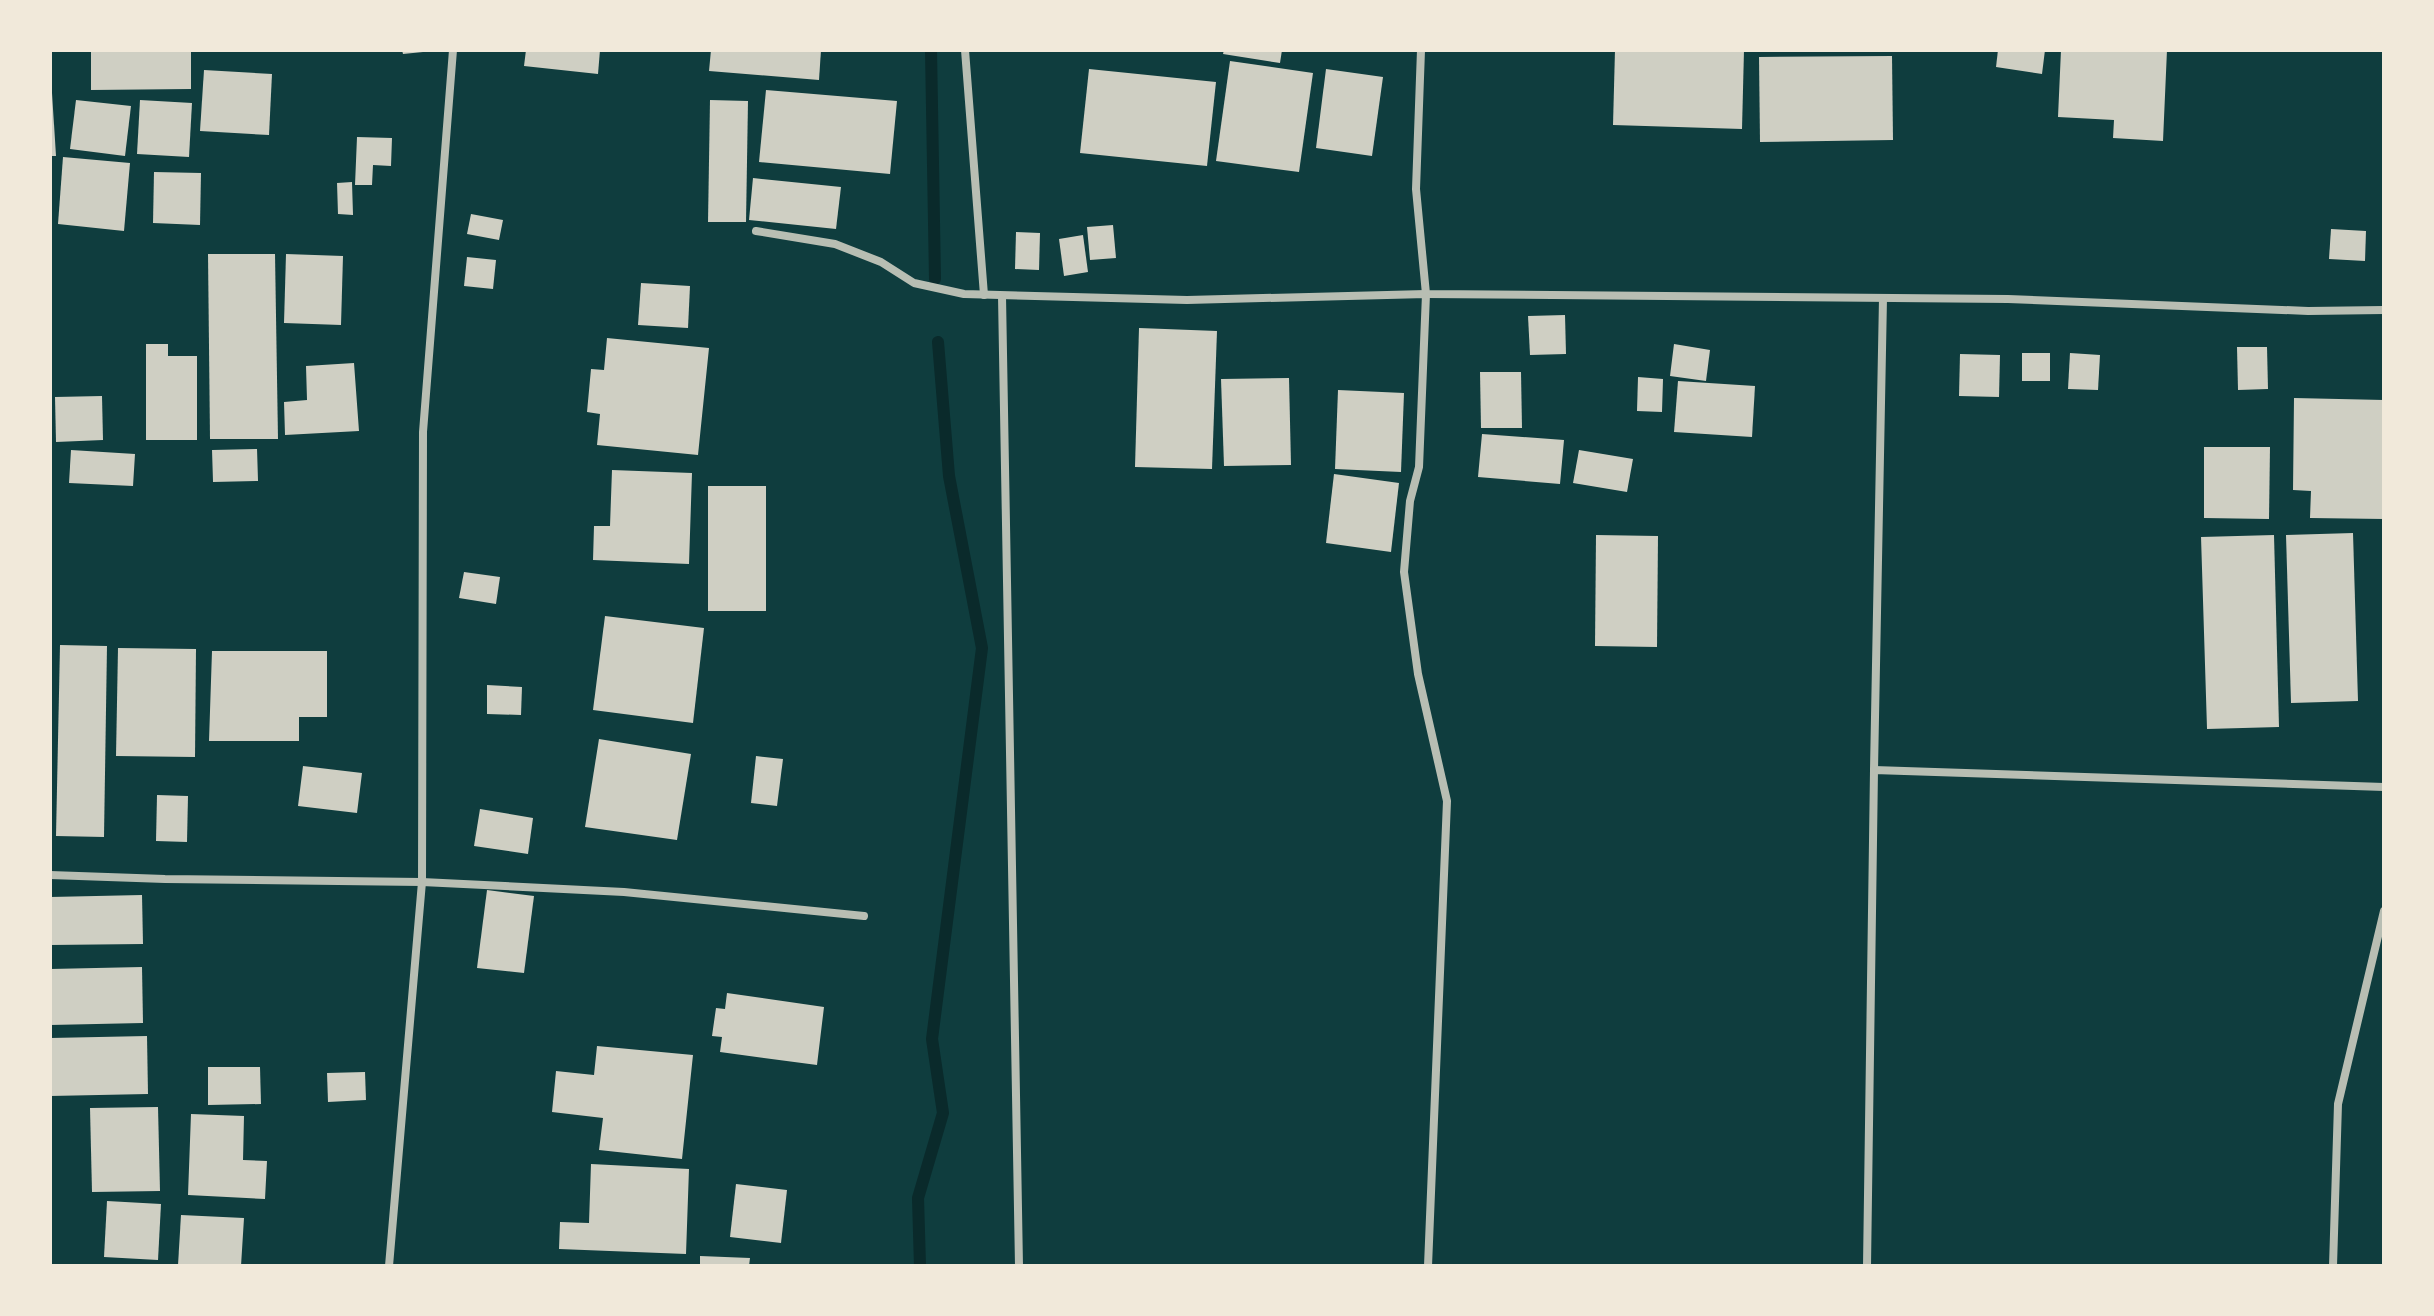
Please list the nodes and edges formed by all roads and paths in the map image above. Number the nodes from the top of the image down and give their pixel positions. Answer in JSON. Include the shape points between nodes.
{"nodes":[{"id":1,"x":453,"y":50,"type":"edge"},
{"id":2,"x":965,"y":50,"type":"edge"},
{"id":3,"x":1421,"y":50,"type":"edge"},
{"id":4,"x":756,"y":231,"type":"dead end"},
{"id":5,"x":1426,"y":294,"type":"junction"},
{"id":6,"x":984,"y":295,"type":"junction"},
{"id":7,"x":1002,"y":296,"type":"junction"},
{"id":8,"x":1883,"y":298,"type":"junction"},
{"id":9,"x":2384,"y":310,"type":"edge"},
{"id":10,"x":1874,"y":770,"type":"junction"},
{"id":11,"x":2384,"y":787,"type":"edge"},
{"id":12,"x":50,"y":875,"type":"edge"},
{"id":13,"x":422,"y":882,"type":"junction"},
{"id":14,"x":2384,"y":911,"type":"edge"},
{"id":15,"x":864,"y":916,"type":"dead end"},
{"id":16,"x":389,"y":1266,"type":"edge"},
{"id":17,"x":1019,"y":1266,"type":"edge"},
{"id":18,"x":1428,"y":1266,"type":"edge"},
{"id":19,"x":1867,"y":1266,"type":"edge"},
{"id":20,"x":2333,"y":1266,"type":"edge"}],
"edges":[{"from":1,"to":13,"type":"street","via":[[423,432]]},
{"from":2,"to":6,"type":"street"},
{"from":3,"to":5,"type":"street","via":[[1416,189]]},
{"from":4,"to":6,"type":"street","via":[[835,244],[881,262],[914,283]]},
{"from":5,"to":7,"type":"street","via":[[1187,300]]},
{"from":5,"to":8,"type":"street"},
{"from":5,"to":18,"type":"street","via":[[1419,467],[1410,501],[1404,572],[1418,674],[1447,801]]},
{"from":6,"to":7,"type":"street"},
{"from":7,"to":17,"type":"street"},
{"from":8,"to":9,"type":"street"},
{"from":8,"to":10,"type":"street"},
{"from":10,"to":11,"type":"street"},
{"from":10,"to":19,"type":"street"},
{"from":12,"to":13,"type":"street"},
{"from":13,"to":15,"type":"street","via":[[624,892]]},
{"from":13,"to":16,"type":"street"},
{"from":14,"to":20,"type":"street","via":[[2338,1104]]}]}
